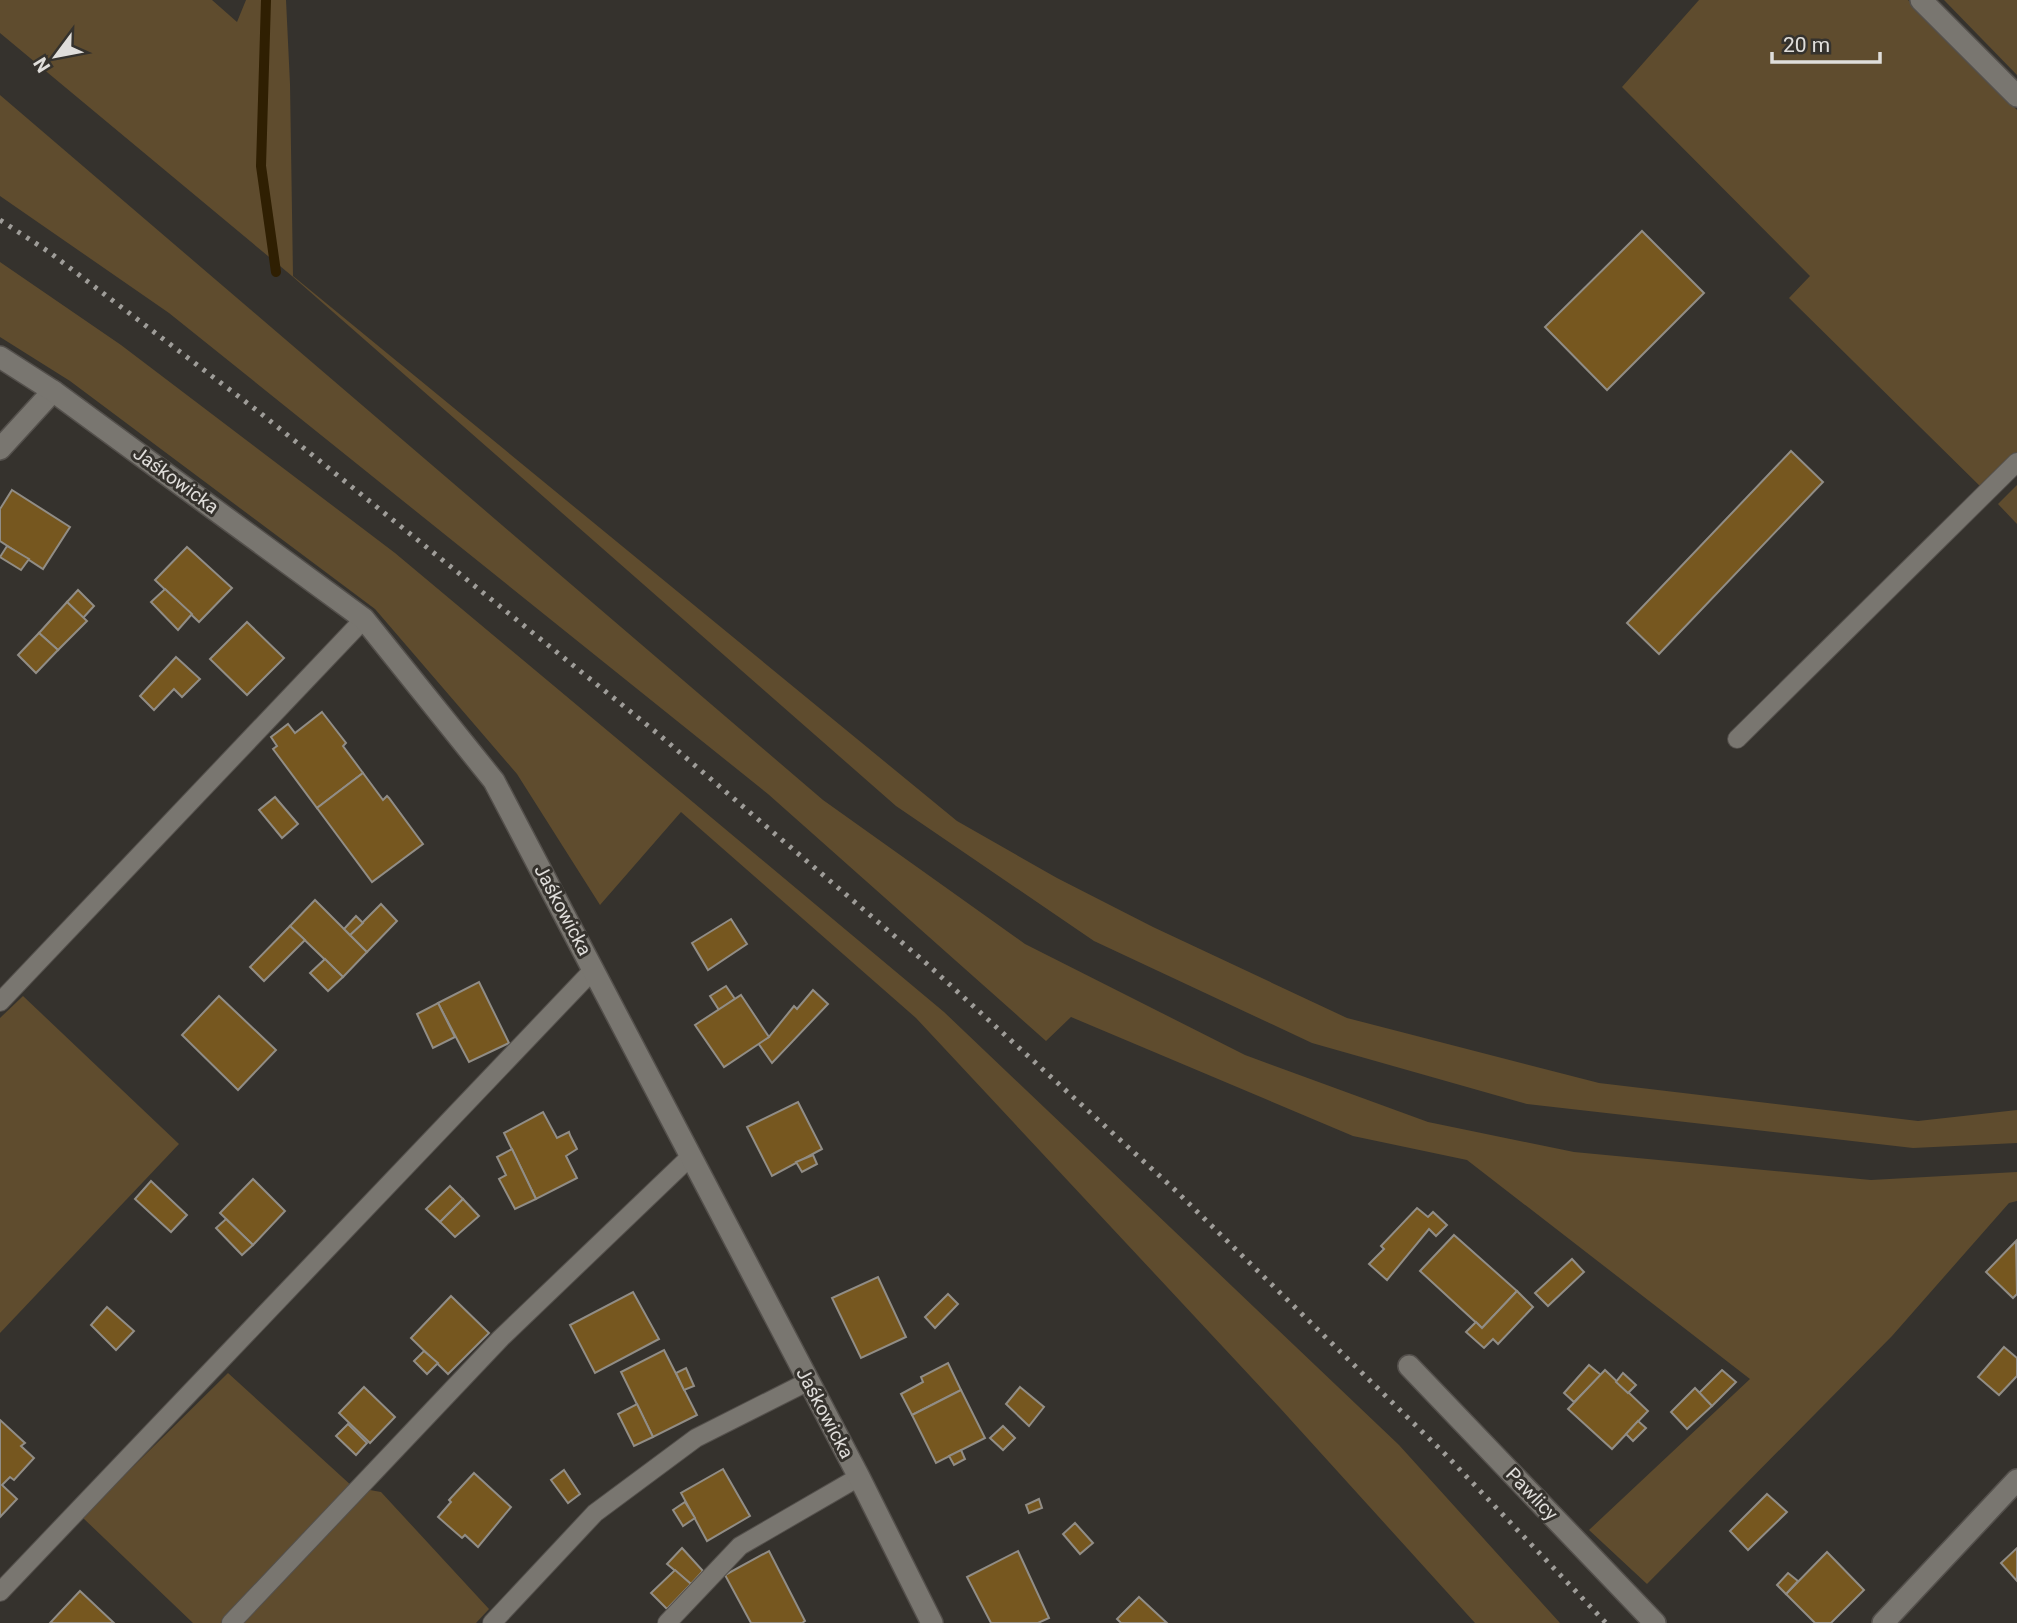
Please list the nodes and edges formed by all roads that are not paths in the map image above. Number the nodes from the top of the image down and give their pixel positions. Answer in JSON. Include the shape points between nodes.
{"nodes":[{"id":1,"x":1921,"y":0,"type":"edge"},
{"id":2,"x":2017,"y":96,"type":"edge"},
{"id":3,"x":0,"y":357,"type":"edge"},
{"id":4,"x":53,"y":391,"type":"junction"},
{"id":5,"x":0,"y":449,"type":"edge"},
{"id":6,"x":2017,"y":462,"type":"edge"},
{"id":7,"x":364,"y":618,"type":"junction"},
{"id":8,"x":1737,"y":739,"type":"dead end"},
{"id":9,"x":594,"y":969,"type":"junction"},
{"id":10,"x":0,"y":1002,"type":"edge"},
{"id":11,"x":691,"y":1156,"type":"junction"},
{"id":12,"x":1409,"y":1366,"type":"dead end"},
{"id":13,"x":809,"y":1381,"type":"junction"},
{"id":14,"x":859,"y":1477,"type":"junction"},
{"id":15,"x":2017,"y":1480,"type":"edge"},
{"id":16,"x":0,"y":1592,"type":"edge"},
{"id":17,"x":231,"y":1623,"type":"edge"},
{"id":18,"x":492,"y":1623,"type":"edge"},
{"id":19,"x":667,"y":1623,"type":"edge"},
{"id":20,"x":932,"y":1623,"type":"edge"},
{"id":21,"x":1656,"y":1623,"type":"edge"},
{"id":22,"x":1883,"y":1623,"type":"edge"}],
"edges":[{"from":1,"to":2,"type":"street"},
{"from":3,"to":4,"type":"street","name":"Jaśkowicka"},
{"from":4,"to":5,"type":"street"},
{"from":4,"to":7,"type":"street","name":"Jaśkowicka"},
{"from":6,"to":8,"type":"lane"},
{"from":7,"to":9,"type":"street","name":"Jaśkowicka","via":[[494,781]]},
{"from":7,"to":10,"type":"lane"},
{"from":9,"to":11,"type":"street","name":"Jaśkowicka"},
{"from":9,"to":16,"type":"lane"},
{"from":11,"to":13,"type":"street","name":"Jaśkowicka"},
{"from":11,"to":17,"type":"lane","via":[[501,1338]]},
{"from":12,"to":21,"type":"street","name":"Pawlicy"},
{"from":13,"to":14,"type":"street","name":"Jaśkowicka"},
{"from":13,"to":18,"type":"lane","via":[[696,1438],[595,1513]]},
{"from":14,"to":19,"type":"lane","via":[[740,1545]]},
{"from":14,"to":20,"type":"street","name":"Jaśkowicka"},
{"from":15,"to":22,"type":"street"}]}
